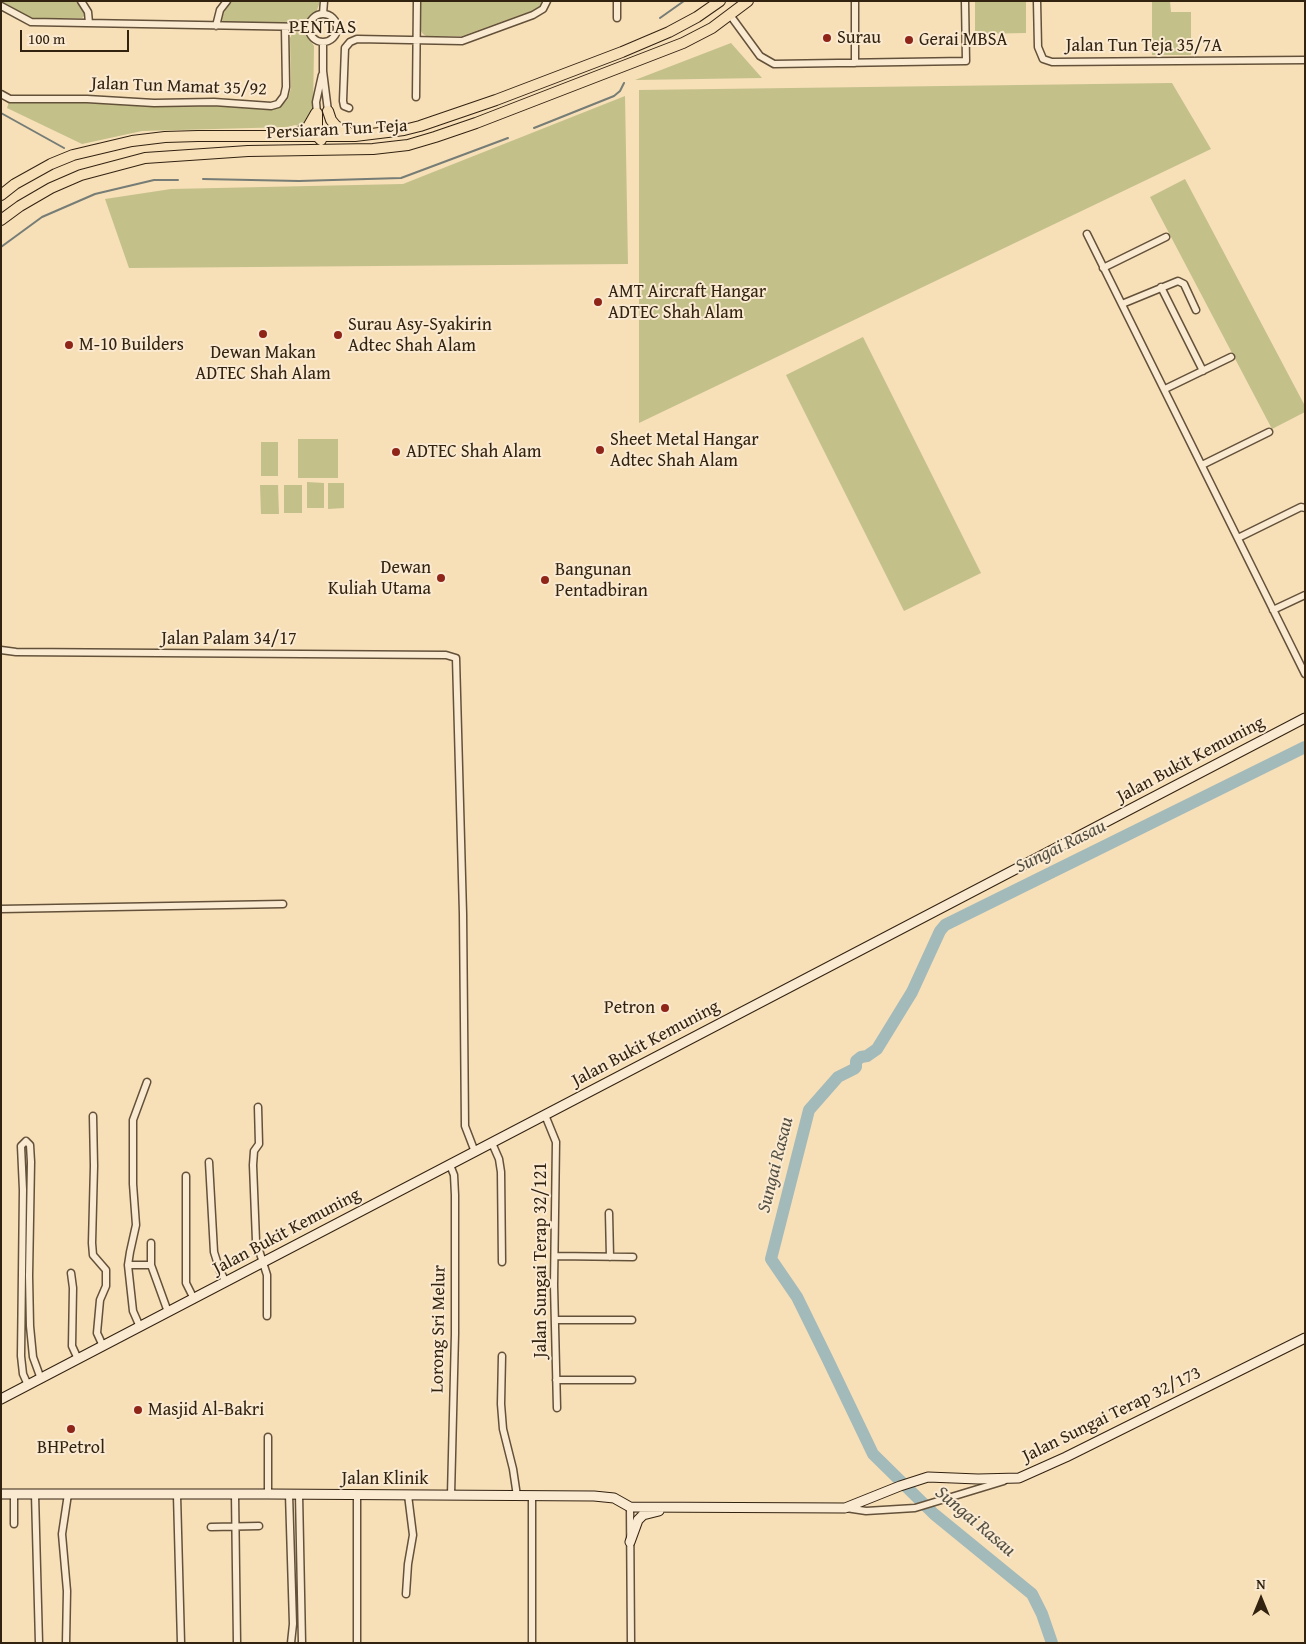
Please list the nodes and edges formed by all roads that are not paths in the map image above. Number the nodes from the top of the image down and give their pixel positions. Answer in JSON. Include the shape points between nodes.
{"nodes":[{"id":1,"x":81,"y":1,"type":"edge"},
{"id":2,"x":227,"y":1,"type":"edge"},
{"id":3,"x":324,"y":1,"type":"edge"},
{"id":4,"x":417,"y":1,"type":"edge"},
{"id":5,"x":547,"y":1,"type":"edge"},
{"id":6,"x":617,"y":1,"type":"edge"},
{"id":7,"x":720,"y":1,"type":"edge"},
{"id":8,"x":748,"y":1,"type":"edge"},
{"id":9,"x":855,"y":1,"type":"edge"},
{"id":10,"x":965,"y":1,"type":"edge"},
{"id":11,"x":1037,"y":1,"type":"edge"},
{"id":12,"x":1,"y":6,"type":"edge"},
{"id":13,"x":323,"y":14,"type":"junction"},
{"id":14,"x":730,"y":15,"type":"junction"},
{"id":15,"x":618,"y":18,"type":"dead end"},
{"id":16,"x":89,"y":23,"type":"junction"},
{"id":17,"x":216,"y":26,"type":"junction"},
{"id":18,"x":285,"y":27,"type":"junction"},
{"id":19,"x":309,"y":27,"type":"junction"},
{"id":20,"x":416,"y":40,"type":"junction"},
{"id":21,"x":323,"y":42,"type":"junction"},
{"id":22,"x":1305,"y":60,"type":"edge"},
{"id":23,"x":855,"y":63,"type":"junction"},
{"id":24,"x":323,"y":72,"type":"junction"},
{"id":25,"x":1,"y":94,"type":"edge"},
{"id":26,"x":416,"y":97,"type":"dead end"},
{"id":27,"x":348,"y":108,"type":"dead end"},
{"id":28,"x":328,"y":111,"type":"junction"},
{"id":29,"x":317,"y":113,"type":"junction"},
{"id":30,"x":292,"y":136,"type":"junction"},
{"id":31,"x":355,"y":136,"type":"junction"},
{"id":32,"x":322,"y":141,"type":"junction"},
{"id":33,"x":1,"y":195,"type":"edge"},
{"id":34,"x":1,"y":220,"type":"edge"},
{"id":35,"x":1087,"y":234,"type":"dead end"},
{"id":36,"x":1166,"y":237,"type":"dead end"},
{"id":37,"x":1103,"y":268,"type":"junction"},
{"id":38,"x":1161,"y":288,"type":"junction"},
{"id":39,"x":1122,"y":304,"type":"junction"},
{"id":40,"x":1196,"y":310,"type":"dead end"},
{"id":41,"x":1231,"y":357,"type":"dead end"},
{"id":42,"x":1203,"y":371,"type":"junction"},
{"id":43,"x":1165,"y":390,"type":"junction"},
{"id":44,"x":1269,"y":432,"type":"dead end"},
{"id":45,"x":1202,"y":465,"type":"junction"},
{"id":46,"x":1305,"y":508,"type":"edge"},
{"id":47,"x":1238,"y":538,"type":"junction"},
{"id":48,"x":1305,"y":595,"type":"edge"},
{"id":49,"x":1273,"y":610,"type":"junction"},
{"id":50,"x":1,"y":650,"type":"edge"},
{"id":51,"x":1305,"y":674,"type":"edge"},
{"id":52,"x":1305,"y":718,"type":"edge"},
{"id":53,"x":283,"y":904,"type":"dead end"},
{"id":54,"x":1,"y":909,"type":"edge"},
{"id":55,"x":147,"y":1082,"type":"dead end"},
{"id":56,"x":258,"y":1107,"type":"dead end"},
{"id":57,"x":545,"y":1115,"type":"junction"},
{"id":58,"x":93,"y":1116,"type":"dead end"},
{"id":59,"x":492,"y":1143,"type":"junction"},
{"id":60,"x":475,"y":1152,"type":"junction"},
{"id":61,"x":209,"y":1162,"type":"dead end"},
{"id":62,"x":450,"y":1165,"type":"junction"},
{"id":63,"x":186,"y":1176,"type":"dead end"},
{"id":64,"x":26,"y":1190,"type":"junction"},
{"id":65,"x":609,"y":1213,"type":"dead end"},
{"id":66,"x":152,"y":1243,"type":"dead end"},
{"id":67,"x":555,"y":1256,"type":"junction"},
{"id":68,"x":610,"y":1256,"type":"junction"},
{"id":69,"x":632,"y":1256,"type":"dead end"},
{"id":70,"x":263,"y":1262,"type":"junction"},
{"id":71,"x":502,"y":1262,"type":"dead end"},
{"id":72,"x":128,"y":1265,"type":"junction"},
{"id":73,"x":151,"y":1265,"type":"junction"},
{"id":74,"x":71,"y":1273,"type":"dead end"},
{"id":75,"x":226,"y":1282,"type":"junction"},
{"id":76,"x":194,"y":1299,"type":"junction"},
{"id":77,"x":168,"y":1312,"type":"junction"},
{"id":78,"x":266,"y":1316,"type":"dead end"},
{"id":79,"x":555,"y":1320,"type":"junction"},
{"id":80,"x":632,"y":1320,"type":"dead end"},
{"id":81,"x":140,"y":1327,"type":"junction"},
{"id":82,"x":1305,"y":1338,"type":"edge"},
{"id":83,"x":103,"y":1346,"type":"junction"},
{"id":84,"x":502,"y":1356,"type":"dead end"},
{"id":85,"x":78,"y":1360,"type":"junction"},
{"id":86,"x":41,"y":1379,"type":"junction"},
{"id":87,"x":556,"y":1380,"type":"junction"},
{"id":88,"x":632,"y":1380,"type":"dead end"},
{"id":89,"x":28,"y":1385,"type":"junction"},
{"id":90,"x":1,"y":1399,"type":"edge"},
{"id":91,"x":557,"y":1408,"type":"dead end"},
{"id":92,"x":268,"y":1437,"type":"dead end"},
{"id":93,"x":1007,"y":1479,"type":"junction"},
{"id":94,"x":1,"y":1494,"type":"edge"},
{"id":95,"x":14,"y":1494,"type":"junction"},
{"id":96,"x":35,"y":1494,"type":"junction"},
{"id":97,"x":68,"y":1494,"type":"junction"},
{"id":98,"x":235,"y":1494,"type":"junction"},
{"id":99,"x":268,"y":1494,"type":"junction"},
{"id":100,"x":290,"y":1494,"type":"junction"},
{"id":101,"x":299,"y":1494,"type":"junction"},
{"id":102,"x":177,"y":1495,"type":"junction"},
{"id":103,"x":358,"y":1495,"type":"junction"},
{"id":104,"x":408,"y":1495,"type":"junction"},
{"id":105,"x":451,"y":1495,"type":"junction"},
{"id":106,"x":516,"y":1496,"type":"junction"},
{"id":107,"x":532,"y":1496,"type":"junction"},
{"id":108,"x":630,"y":1508,"type":"junction"},
{"id":109,"x":687,"y":1508,"type":"junction"},
{"id":110,"x":845,"y":1508,"type":"junction"},
{"id":111,"x":14,"y":1524,"type":"dead end"},
{"id":112,"x":237,"y":1526,"type":"junction"},
{"id":113,"x":259,"y":1526,"type":"dead end"},
{"id":114,"x":211,"y":1527,"type":"dead end"},
{"id":115,"x":630,"y":1542,"type":"junction"},
{"id":116,"x":406,"y":1594,"type":"dead end"},
{"id":117,"x":38,"y":1643,"type":"edge"},
{"id":118,"x":66,"y":1643,"type":"edge"},
{"id":119,"x":181,"y":1643,"type":"edge"},
{"id":120,"x":237,"y":1643,"type":"edge"},
{"id":121,"x":291,"y":1643,"type":"edge"},
{"id":122,"x":302,"y":1643,"type":"edge"},
{"id":123,"x":357,"y":1643,"type":"edge"},
{"id":124,"x":532,"y":1643,"type":"edge"},
{"id":125,"x":630,"y":1643,"type":"edge"}],
"edges":[{"from":1,"to":16,"type":"street","via":[[88,12]]},
{"from":2,"to":17,"type":"street","via":[[220,10]]},
{"from":3,"to":13,"type":"street"},
{"from":4,"to":20,"type":"street"},
{"from":5,"to":20,"type":"street","via":[[543,9],[533,15],[462,41]]},
{"from":6,"to":15,"type":"street"},
{"from":7,"to":31,"type":"main road","name":"Persiaran Tun Teja","via":[[669,32],[496,100],[412,128]]},
{"from":8,"to":14,"type":"main road","name":"Persiaran Tun Teja"},
{"from":9,"to":23,"type":"street"},
{"from":10,"to":23,"type":"street","via":[[966,61]]},
{"from":11,"to":22,"type":"street","name":"Jalan Tun Teja 35/7A","via":[[1038,47],[1043,60],[1052,62]]},
{"from":12,"to":16,"type":"street","via":[[31,22]]},
{"from":13,"to":19,"type":"street","via":[[314,16]]},
{"from":13,"to":21,"type":"street","via":[[334,19],[336,26],[334,37]]},
{"from":14,"to":23,"type":"street","via":[[760,56],[774,64]]},
{"from":14,"to":32,"type":"main road","name":"Persiaran Tun Teja","via":[[712,28],[666,50],[436,137],[408,145],[373,149]]},
{"from":16,"to":17,"type":"street"},
{"from":17,"to":18,"type":"street"},
{"from":18,"to":19,"type":"street"},
{"from":18,"to":25,"type":"street","name":"Jalan Tun Mamat 35/92","via":[[286,87],[278,104],[271,106],[10,99]]},
{"from":19,"to":21,"type":"street","via":[[313,38]]},
{"from":20,"to":26,"type":"street"},
{"from":20,"to":27,"type":"street","via":[[357,39],[350,42],[345,48],[343,101]]},
{"from":21,"to":24,"type":"street"},
{"from":24,"to":28,"type":"street"},
{"from":24,"to":29,"type":"street","via":[[316,102]]},
{"from":28,"to":31,"type":"main road","via":[[336,126]]},
{"from":28,"to":32,"type":"main road"},
{"from":29,"to":30,"type":"main road","via":[[308,127]]},
{"from":29,"to":32,"type":"main road"},
{"from":30,"to":32,"type":"main road","name":"Persiaran Tun Teja"},
{"from":30,"to":33,"type":"main road","name":"Persiaran Tun Teja","via":[[165,137],[132,141],[73,155],[51,164]]},
{"from":31,"to":32,"type":"main road","name":"Persiaran Tun Teja"},
{"from":32,"to":34,"type":"main road","name":"Persiaran Tun Teja","via":[[248,151],[145,158],[113,165],[50,188]]},
{"from":35,"to":37,"type":"street"},
{"from":36,"to":37,"type":"street"},
{"from":37,"to":39,"type":"street"},
{"from":38,"to":39,"type":"street"},
{"from":38,"to":40,"type":"street","via":[[1181,282]]},
{"from":38,"to":42,"type":"street"},
{"from":39,"to":43,"type":"street"},
{"from":41,"to":42,"type":"street"},
{"from":42,"to":43,"type":"street"},
{"from":43,"to":45,"type":"street"},
{"from":44,"to":45,"type":"street"},
{"from":45,"to":47,"type":"street"},
{"from":46,"to":47,"type":"street","via":[[1301,507]]},
{"from":47,"to":49,"type":"street"},
{"from":48,"to":49,"type":"street"},
{"from":49,"to":51,"type":"street"},
{"from":50,"to":60,"type":"street","name":"Jalan Palam 34/17","via":[[446,655],[456,658],[465,1126]]},
{"from":52,"to":57,"type":"main road","name":"Jalan Bukit Kemuning"},
{"from":53,"to":54,"type":"street"},
{"from":55,"to":72,"type":"street","via":[[133,1120],[136,1224]]},
{"from":56,"to":70,"type":"street","via":[[259,1144],[254,1151],[253,1165],[256,1241]]},
{"from":57,"to":59,"type":"main road","name":"Jalan Bukit Kemuning"},
{"from":57,"to":67,"type":"street","name":"Jalan Sungai Terap 32/121","via":[[556,1142]]},
{"from":58,"to":83,"type":"street","via":[[92,1242],[93,1255],[106,1270],[97,1333]]},
{"from":59,"to":60,"type":"main road","name":"Jalan Bukit Kemuning"},
{"from":59,"to":71,"type":"street","via":[[501,1172]]},
{"from":60,"to":62,"type":"main road","name":"Jalan Bukit Kemuning"},
{"from":61,"to":75,"type":"street","via":[[214,1252]]},
{"from":62,"to":70,"type":"main road","name":"Jalan Bukit Kemuning"},
{"from":62,"to":105,"type":"street","name":"Lorong Sri Melur","via":[[455,1179]]},
{"from":63,"to":76,"type":"street","via":[[186,1283]]},
{"from":64,"to":64,"type":"street","via":[[21,1146],[26,1141],[30,1145]]},
{"from":64,"to":86,"type":"street","via":[[30,1326],[33,1357]]},
{"from":64,"to":89,"type":"street","via":[[22,1367]]},
{"from":65,"to":68,"type":"street"},
{"from":66,"to":73,"type":"street"},
{"from":67,"to":68,"type":"street"},
{"from":67,"to":79,"type":"street","name":"Jalan Sungai Terap 32/121"},
{"from":68,"to":69,"type":"street"},
{"from":70,"to":75,"type":"main road","name":"Jalan Bukit Kemuning"},
{"from":70,"to":78,"type":"street","via":[[267,1275]]},
{"from":72,"to":73,"type":"street"},
{"from":72,"to":81,"type":"street","via":[[133,1312]]},
{"from":73,"to":77,"type":"street"},
{"from":74,"to":85,"type":"street","via":[[72,1346]]},
{"from":75,"to":76,"type":"main road","name":"Jalan Bukit Kemuning"},
{"from":76,"to":77,"type":"main road","name":"Jalan Bukit Kemuning"},
{"from":77,"to":81,"type":"main road","name":"Jalan Bukit Kemuning"},
{"from":79,"to":80,"type":"street"},
{"from":79,"to":87,"type":"street","name":"Jalan Sungai Terap 32/121"},
{"from":81,"to":83,"type":"main road","name":"Jalan Bukit Kemuning"},
{"from":82,"to":93,"type":"main road","name":"Jalan Sungai Terap 32/173","via":[[1066,1457],[1019,1478]]},
{"from":83,"to":85,"type":"main road","name":"Jalan Bukit Kemuning"},
{"from":84,"to":106,"type":"street","via":[[503,1429]]},
{"from":85,"to":86,"type":"main road","name":"Jalan Bukit Kemuning"},
{"from":86,"to":89,"type":"main road","name":"Jalan Bukit Kemuning"},
{"from":87,"to":88,"type":"street"},
{"from":87,"to":91,"type":"street","name":"Jalan Sungai Terap 32/121"},
{"from":89,"to":90,"type":"main road","name":"Jalan Bukit Kemuning"},
{"from":92,"to":99,"type":"street"},
{"from":93,"to":110,"type":"street","via":[[915,1508],[866,1511]]},
{"from":93,"to":110,"type":"main road","name":"Jalan Sungai Terap 32/173","via":[[928,1477]]},
{"from":94,"to":95,"type":"main road","name":"Jalan Klinik"},
{"from":95,"to":96,"type":"main road","name":"Jalan Klinik"},
{"from":95,"to":111,"type":"street"},
{"from":96,"to":97,"type":"main road","name":"Jalan Klinik"},
{"from":96,"to":117,"type":"street"},
{"from":97,"to":102,"type":"main road","name":"Jalan Klinik"},
{"from":97,"to":118,"type":"street","via":[[62,1534],[67,1591]]},
{"from":98,"to":99,"type":"main road","name":"Jalan Klinik"},
{"from":98,"to":102,"type":"main road","name":"Jalan Klinik"},
{"from":98,"to":112,"type":"street"},
{"from":99,"to":100,"type":"main road","name":"Jalan Klinik"},
{"from":100,"to":101,"type":"main road","name":"Jalan Klinik"},
{"from":100,"to":121,"type":"street"},
{"from":101,"to":103,"type":"main road","name":"Jalan Klinik"},
{"from":101,"to":122,"type":"street"},
{"from":102,"to":119,"type":"street"},
{"from":103,"to":104,"type":"main road","name":"Jalan Klinik"},
{"from":103,"to":123,"type":"street"},
{"from":104,"to":105,"type":"main road","name":"Jalan Klinik"},
{"from":104,"to":116,"type":"street","via":[[413,1535]]},
{"from":105,"to":106,"type":"main road","name":"Jalan Klinik"},
{"from":106,"to":107,"type":"main road","name":"Jalan Klinik"},
{"from":107,"to":108,"type":"main road","name":"Jalan Klinik","via":[[606,1497]]},
{"from":107,"to":124,"type":"street"},
{"from":108,"to":109,"type":"main road","name":"Jalan Sungai Terap 32/173"},
{"from":108,"to":115,"type":"street"},
{"from":109,"to":110,"type":"main road","name":"Jalan Sungai Terap 32/173"},
{"from":109,"to":115,"type":"main road","via":[[643,1515]]},
{"from":112,"to":113,"type":"street"},
{"from":112,"to":114,"type":"street"},
{"from":112,"to":120,"type":"street"},
{"from":115,"to":125,"type":"street"}]}
